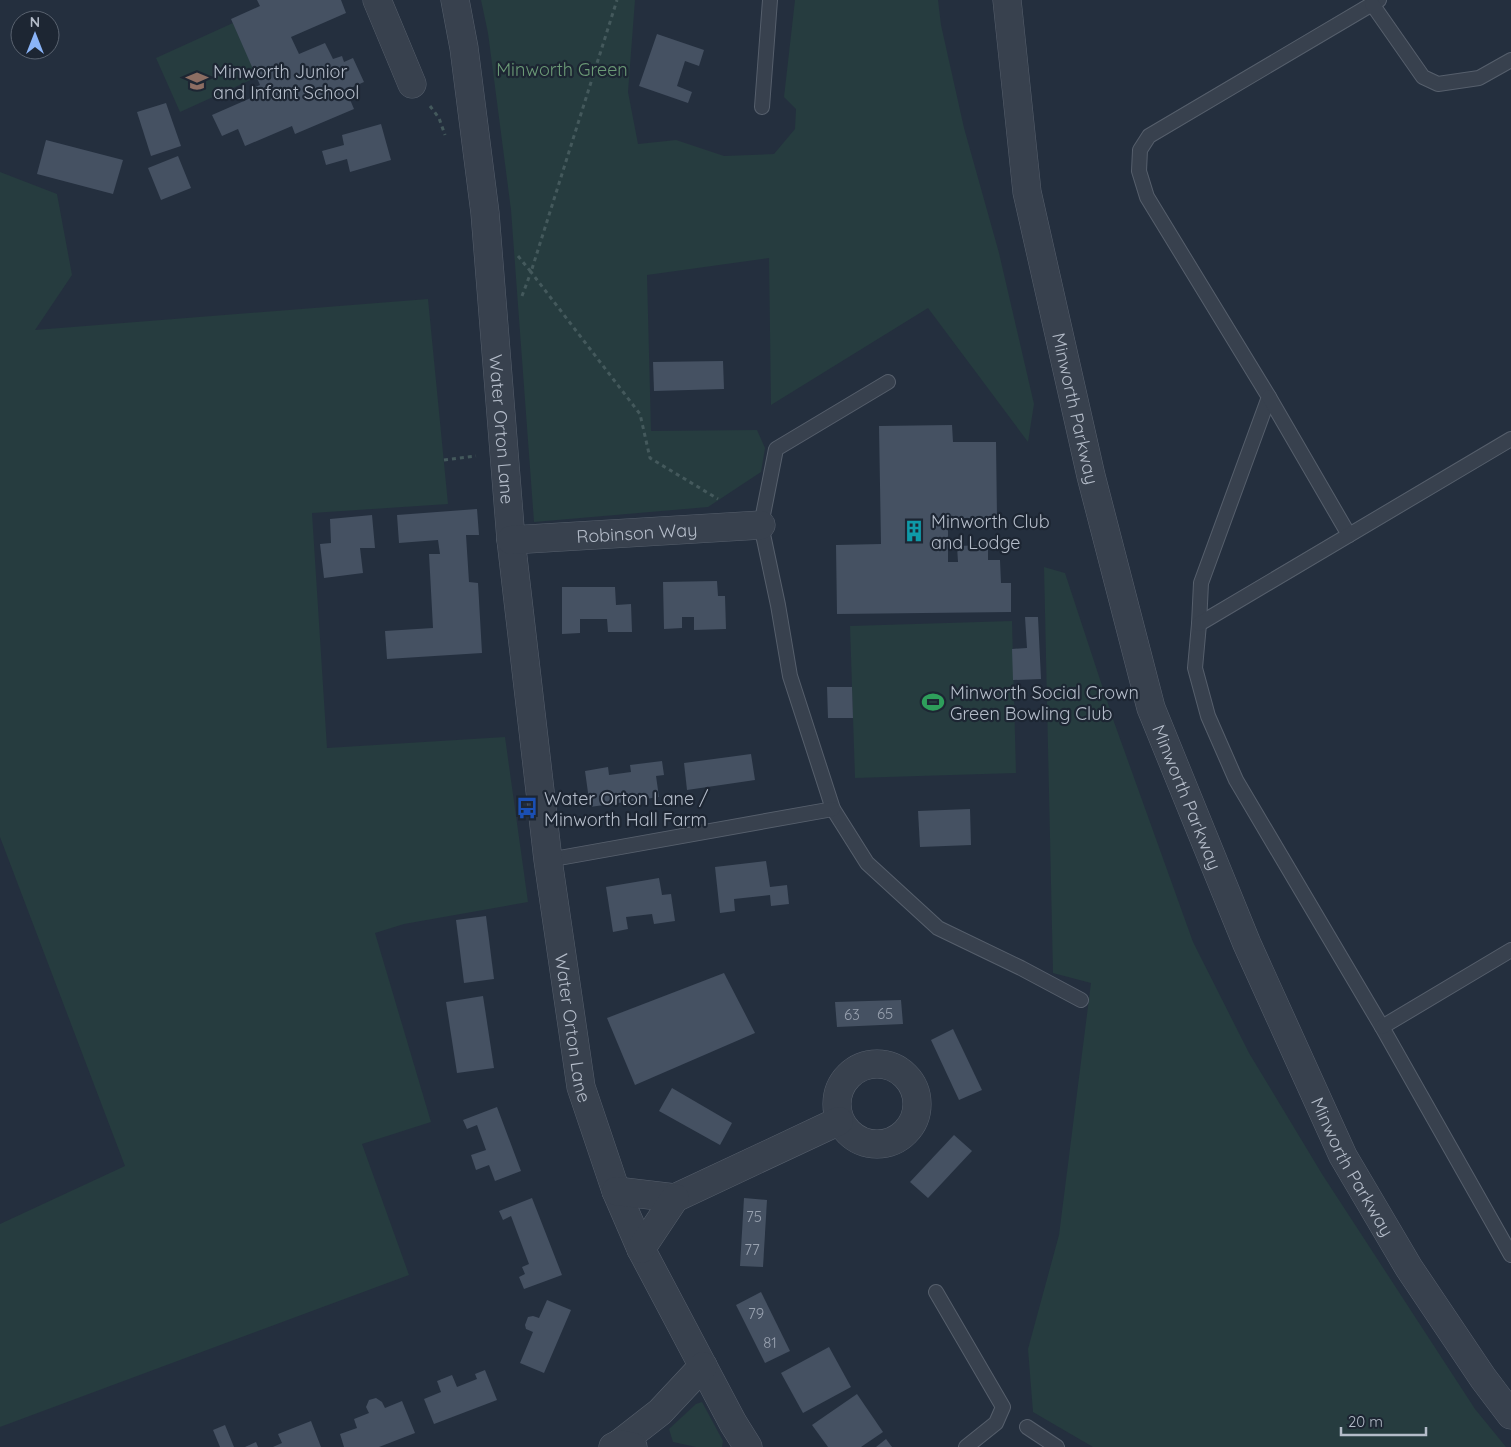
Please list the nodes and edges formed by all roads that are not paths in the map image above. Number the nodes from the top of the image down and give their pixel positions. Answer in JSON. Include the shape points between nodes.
{"nodes":[{"id":1,"x":377,"y":0,"type":"edge"},
{"id":2,"x":455,"y":0,"type":"edge"},
{"id":3,"x":770,"y":0,"type":"edge"},
{"id":4,"x":1007,"y":0,"type":"edge"},
{"id":5,"x":1375,"y":2,"type":"edge"},
{"id":6,"x":1511,"y":60,"type":"edge"},
{"id":7,"x":412,"y":84,"type":"dead end"},
{"id":8,"x":762,"y":107,"type":"dead end"},
{"id":9,"x":888,"y":382,"type":"dead end"},
{"id":10,"x":1269,"y":397,"type":"junction"},
{"id":11,"x":1511,"y":439,"type":"edge"},
{"id":12,"x":762,"y":525,"type":"junction"},
{"id":13,"x":1348,"y":536,"type":"junction"},
{"id":14,"x":511,"y":540,"type":"junction"},
{"id":15,"x":1199,"y":624,"type":"junction"},
{"id":16,"x":833,"y":809,"type":"junction"},
{"id":17,"x":548,"y":860,"type":"junction"},
{"id":18,"x":1511,"y":950,"type":"edge"},
{"id":19,"x":1081,"y":1000,"type":"dead end"},
{"id":20,"x":1382,"y":1027,"type":"junction"},
{"id":21,"x":839,"y":1121,"type":"dead end"},
{"id":22,"x":616,"y":1191,"type":"junction"},
{"id":23,"x":675,"y":1198,"type":"junction"},
{"id":24,"x":641,"y":1249,"type":"junction"},
{"id":25,"x":1511,"y":1255,"type":"edge"},
{"id":26,"x":936,"y":1292,"type":"dead end"},
{"id":27,"x":703,"y":1366,"type":"junction"},
{"id":28,"x":1511,"y":1414,"type":"edge"},
{"id":29,"x":1027,"y":1427,"type":"dead end"},
{"id":30,"x":622,"y":1446,"type":"edge"},
{"id":31,"x":748,"y":1447,"type":"edge"},
{"id":32,"x":966,"y":1447,"type":"edge"},
{"id":33,"x":1057,"y":1447,"type":"edge"}],
"edges":[{"from":1,"to":7,"type":"street"},
{"from":2,"to":14,"type":"street","name":"Water Orton Lane","via":[[485,213]]},
{"from":3,"to":8,"type":"lane"},
{"from":4,"to":28,"type":"street","name":"Minworth Parkway","via":[[1028,192],[1091,476],[1152,708],[1247,944],[1343,1156],[1409,1268]]},
{"from":5,"to":6,"type":"lane","via":[[1423,77],[1438,84],[1479,78]]},
{"from":5,"to":10,"type":"lane","via":[[1150,136],[1140,150],[1139,171],[1147,197]]},
{"from":9,"to":12,"type":"lane","via":[[776,449]]},
{"from":10,"to":13,"type":"lane"},
{"from":10,"to":15,"type":"lane","via":[[1201,583]]},
{"from":11,"to":13,"type":"lane"},
{"from":12,"to":14,"type":"street","name":"Robinson Way"},
{"from":12,"to":16,"type":"lane","via":[[790,676]]},
{"from":13,"to":15,"type":"lane"},
{"from":14,"to":17,"type":"street","name":"Water Orton Lane"},
{"from":15,"to":20,"type":"lane","via":[[1195,668],[1208,716],[1236,780]]},
{"from":16,"to":17,"type":"lane"},
{"from":16,"to":19,"type":"lane","via":[[867,863],[938,928]]},
{"from":17,"to":22,"type":"street","name":"Water Orton Lane","via":[[581,1087]]},
{"from":18,"to":20,"type":"lane"},
{"from":20,"to":25,"type":"lane"},
{"from":21,"to":23,"type":"street"},
{"from":22,"to":23,"type":"street"},
{"from":22,"to":24,"type":"street","name":"Water Orton Lane"},
{"from":23,"to":24,"type":"street"},
{"from":24,"to":27,"type":"street","name":"Water Orton Lane"},
{"from":26,"to":32,"type":"lane","via":[[1002,1407],[996,1423]]},
{"from":27,"to":30,"type":"street","via":[[660,1412]]},
{"from":27,"to":31,"type":"street","name":"Water Orton Lane"},
{"from":29,"to":33,"type":"lane"}]}
